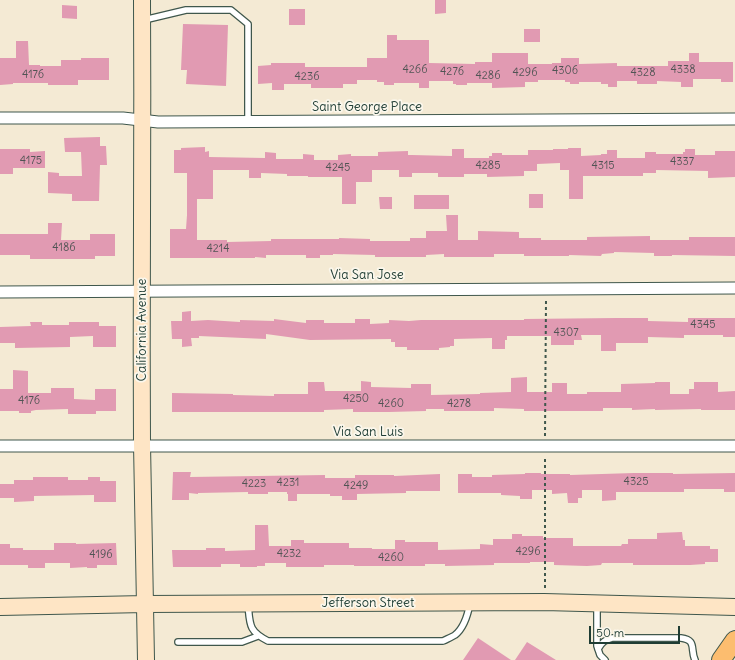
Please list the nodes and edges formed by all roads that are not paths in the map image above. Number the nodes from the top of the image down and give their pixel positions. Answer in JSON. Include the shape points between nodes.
{"nodes":[{"id":1,"x":142,"y":0,"type":"edge"},
{"id":2,"x":142,"y":20,"type":"junction"},
{"id":3,"x":0,"y":118,"type":"edge"},
{"id":4,"x":735,"y":119,"type":"edge"},
{"id":5,"x":143,"y":120,"type":"junction"},
{"id":6,"x":248,"y":121,"type":"junction"},
{"id":7,"x":735,"y":288,"type":"edge"},
{"id":8,"x":142,"y":290,"type":"junction"},
{"id":9,"x":0,"y":292,"type":"edge"},
{"id":10,"x":0,"y":446,"type":"edge"},
{"id":11,"x":142,"y":446,"type":"junction"},
{"id":12,"x":735,"y":446,"type":"edge"},
{"id":13,"x":470,"y":603,"type":"junction"},
{"id":14,"x":145,"y":604,"type":"junction"},
{"id":15,"x":248,"y":604,"type":"junction"},
{"id":16,"x":597,"y":604,"type":"junction"},
{"id":17,"x":0,"y":607,"type":"edge"},
{"id":18,"x":731,"y":610,"type":"edge"},
{"id":19,"x":258,"y":636,"type":"junction"},
{"id":20,"x":734,"y":639,"type":"edge"},
{"id":21,"x":178,"y":642,"type":"dead end"},
{"id":22,"x":598,"y":649,"type":"junction"},
{"id":23,"x":146,"y":660,"type":"edge"},
{"id":24,"x":606,"y":660,"type":"edge"},
{"id":25,"x":695,"y":660,"type":"edge"},
{"id":26,"x":721,"y":660,"type":"edge"}],
"edges":[{"from":1,"to":2,"type":"street","name":"California Avenue"},
{"from":2,"to":5,"type":"street","name":"California Avenue"},
{"from":2,"to":6,"type":"lane","via":[[186,10],[231,10],[248,24]]},
{"from":3,"to":5,"type":"street","name":"Saint George Place"},
{"from":4,"to":6,"type":"street","name":"Saint George Place"},
{"from":5,"to":6,"type":"street","name":"Saint George Place"},
{"from":5,"to":8,"type":"street","name":"California Avenue"},
{"from":7,"to":8,"type":"street","name":"Via San Jose"},
{"from":8,"to":9,"type":"street","name":"Via San Jose"},
{"from":8,"to":11,"type":"street","name":"California Avenue"},
{"from":10,"to":11,"type":"street","name":"Via San Luis"},
{"from":11,"to":12,"type":"street","name":"Via San Luis"},
{"from":11,"to":14,"type":"street","name":"California Avenue"},
{"from":13,"to":15,"type":"street","name":"Jefferson Street"},
{"from":13,"to":16,"type":"street","name":"Jefferson Street"},
{"from":13,"to":19,"type":"lane","via":[[462,627],[455,635],[443,640],[268,641]]},
{"from":14,"to":15,"type":"street","name":"Jefferson Street"},
{"from":14,"to":17,"type":"street","name":"Jefferson Street"},
{"from":14,"to":23,"type":"street","name":"California Avenue"},
{"from":15,"to":19,"type":"lane","via":[[251,626]]},
{"from":16,"to":18,"type":"street","name":"Jefferson Street"},
{"from":16,"to":22,"type":"lane"},
{"from":19,"to":21,"type":"lane","via":[[242,642]]},
{"from":20,"to":26,"type":"main road"},
{"from":22,"to":24,"type":"lane"},
{"from":22,"to":25,"type":"lane","via":[[606,639],[612,638],[681,638],[690,641]]}]}
